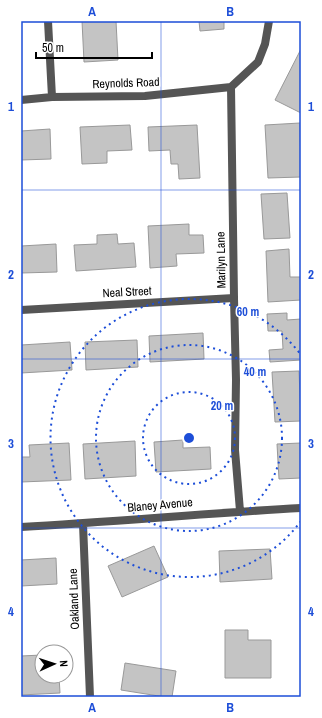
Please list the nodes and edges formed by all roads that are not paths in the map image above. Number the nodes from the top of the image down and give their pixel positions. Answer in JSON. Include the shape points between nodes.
{"nodes":[{"id":1,"x":48,"y":21,"type":"edge"},
{"id":2,"x":272,"y":21,"type":"edge"},
{"id":3,"x":231,"y":87,"type":"junction"},
{"id":4,"x":52,"y":97,"type":"junction"},
{"id":5,"x":21,"y":100,"type":"edge"},
{"id":6,"x":234,"y":298,"type":"junction"},
{"id":7,"x":21,"y":310,"type":"edge"},
{"id":8,"x":301,"y":508,"type":"edge"},
{"id":9,"x":240,"y":511,"type":"junction"},
{"id":10,"x":83,"y":524,"type":"junction"},
{"id":11,"x":21,"y":527,"type":"edge"},
{"id":12,"x":90,"y":697,"type":"edge"}],
"edges":[{"from":1,"to":4,"type":"street"},
{"from":2,"to":3,"type":"street","via":[[258,62]]},
{"from":3,"to":4,"type":"street","name":"Reynolds Road","via":[[145,96]]},
{"from":3,"to":6,"type":"street","name":"Marilyn Lane"},
{"from":4,"to":5,"type":"street","name":"Reynolds Road"},
{"from":6,"to":7,"type":"street","name":"Neal Street"},
{"from":6,"to":9,"type":"street","name":"Marilyn Lane","via":[[236,450]]},
{"from":8,"to":9,"type":"street","name":"Blaney Avenue"},
{"from":9,"to":10,"type":"street","name":"Blaney Avenue"},
{"from":10,"to":11,"type":"street","name":"Blaney Avenue"},
{"from":10,"to":12,"type":"street","name":"Oakland Lane"}]}
